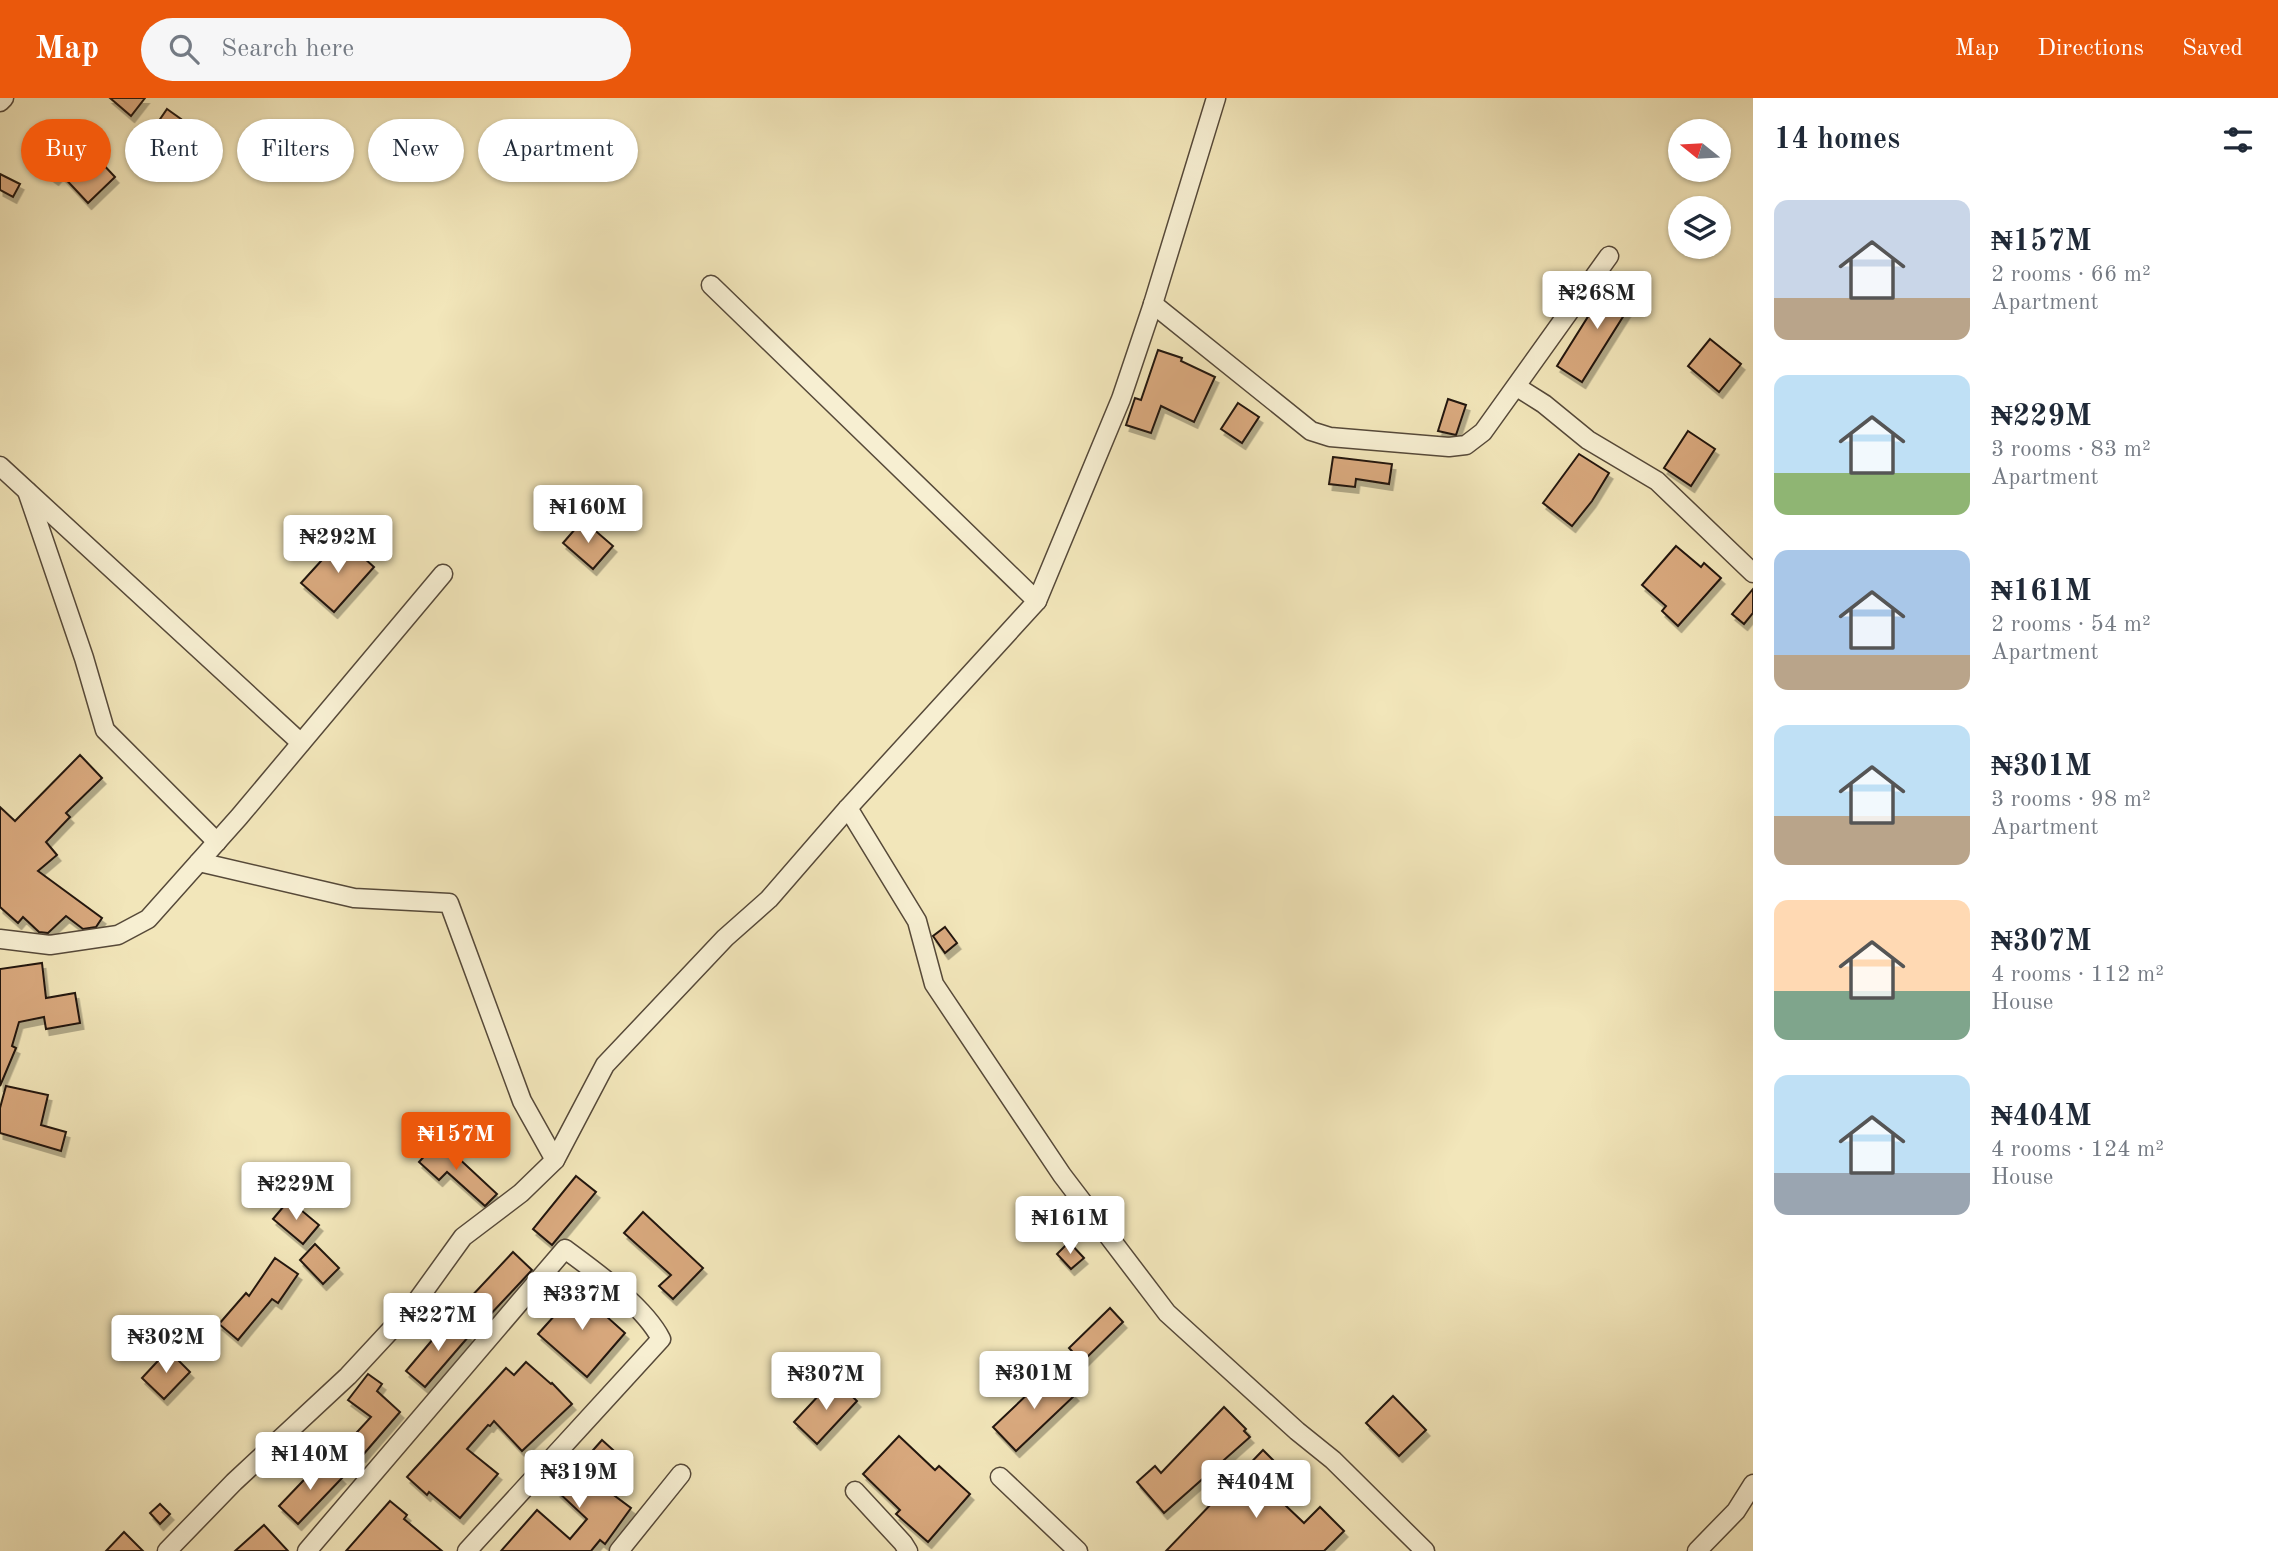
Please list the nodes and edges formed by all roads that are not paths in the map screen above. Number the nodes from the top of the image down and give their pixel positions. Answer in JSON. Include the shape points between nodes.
{"nodes":[{"id":1,"x":4,"y":98,"type":"edge"},
{"id":2,"x":1216,"y":98,"type":"edge"},
{"id":3,"x":0,"y":102,"type":"edge"},
{"id":4,"x":1609,"y":256,"type":"dead end"},
{"id":5,"x":711,"y":285,"type":"dead end"},
{"id":6,"x":1153,"y":304,"type":"junction"},
{"id":7,"x":1517,"y":387,"type":"junction"},
{"id":8,"x":0,"y":466,"type":"edge"},
{"id":9,"x":27,"y":491,"type":"junction"},
{"id":10,"x":1753,"y":573,"type":"edge"},
{"id":11,"x":443,"y":574,"type":"dead end"},
{"id":12,"x":1037,"y":601,"type":"junction"},
{"id":13,"x":301,"y":743,"type":"junction"},
{"id":14,"x":848,"y":808,"type":"junction"},
{"id":15,"x":217,"y":842,"type":"junction"},
{"id":16,"x":198,"y":862,"type":"junction"},
{"id":17,"x":0,"y":939,"type":"edge"},
{"id":18,"x":555,"y":1160,"type":"junction"},
{"id":19,"x":681,"y":1474,"type":"dead end"},
{"id":20,"x":1000,"y":1476,"type":"dead end"},
{"id":21,"x":1753,"y":1484,"type":"edge"},
{"id":22,"x":855,"y":1491,"type":"dead end"},
{"id":23,"x":167,"y":1551,"type":"edge"},
{"id":24,"x":307,"y":1551,"type":"edge"},
{"id":25,"x":467,"y":1551,"type":"edge"},
{"id":26,"x":619,"y":1551,"type":"edge"},
{"id":27,"x":908,"y":1551,"type":"edge"},
{"id":28,"x":1078,"y":1551,"type":"edge"},
{"id":29,"x":1425,"y":1551,"type":"edge"},
{"id":30,"x":1697,"y":1551,"type":"edge"}],
"edges":[{"from":1,"to":3,"type":"street"},
{"from":2,"to":6,"type":"street"},
{"from":4,"to":7,"type":"street"},
{"from":5,"to":12,"type":"street"},
{"from":6,"to":7,"type":"street","via":[[1311,431],[1330,437],[1466,445],[1483,432]]},
{"from":6,"to":12,"type":"street","via":[[1121,399]]},
{"from":7,"to":10,"type":"street","via":[[1588,440],[1657,481]]},
{"from":8,"to":9,"type":"street"},
{"from":9,"to":13,"type":"street"},
{"from":9,"to":15,"type":"street","via":[[105,730]]},
{"from":11,"to":13,"type":"street"},
{"from":12,"to":14,"type":"street"},
{"from":13,"to":15,"type":"street"},
{"from":14,"to":18,"type":"street","via":[[769,899],[724,938],[606,1065]]},
{"from":14,"to":29,"type":"street","via":[[917,921],[934,984],[1062,1175],[1167,1313],[1333,1460]]},
{"from":15,"to":16,"type":"street"},
{"from":16,"to":17,"type":"street","via":[[148,919],[118,935],[50,945]]},
{"from":16,"to":18,"type":"street","via":[[354,898],[449,903],[522,1101]]},
{"from":18,"to":23,"type":"street","via":[[522,1193],[463,1237],[414,1306]]},
{"from":19,"to":26,"type":"street"},
{"from":20,"to":28,"type":"street"},
{"from":21,"to":30,"type":"street","via":[[1736,1511]]},
{"from":22,"to":27,"type":"street"},
{"from":24,"to":25,"type":"street","via":[[565,1250],[653,1324],[661,1339]]}]}
